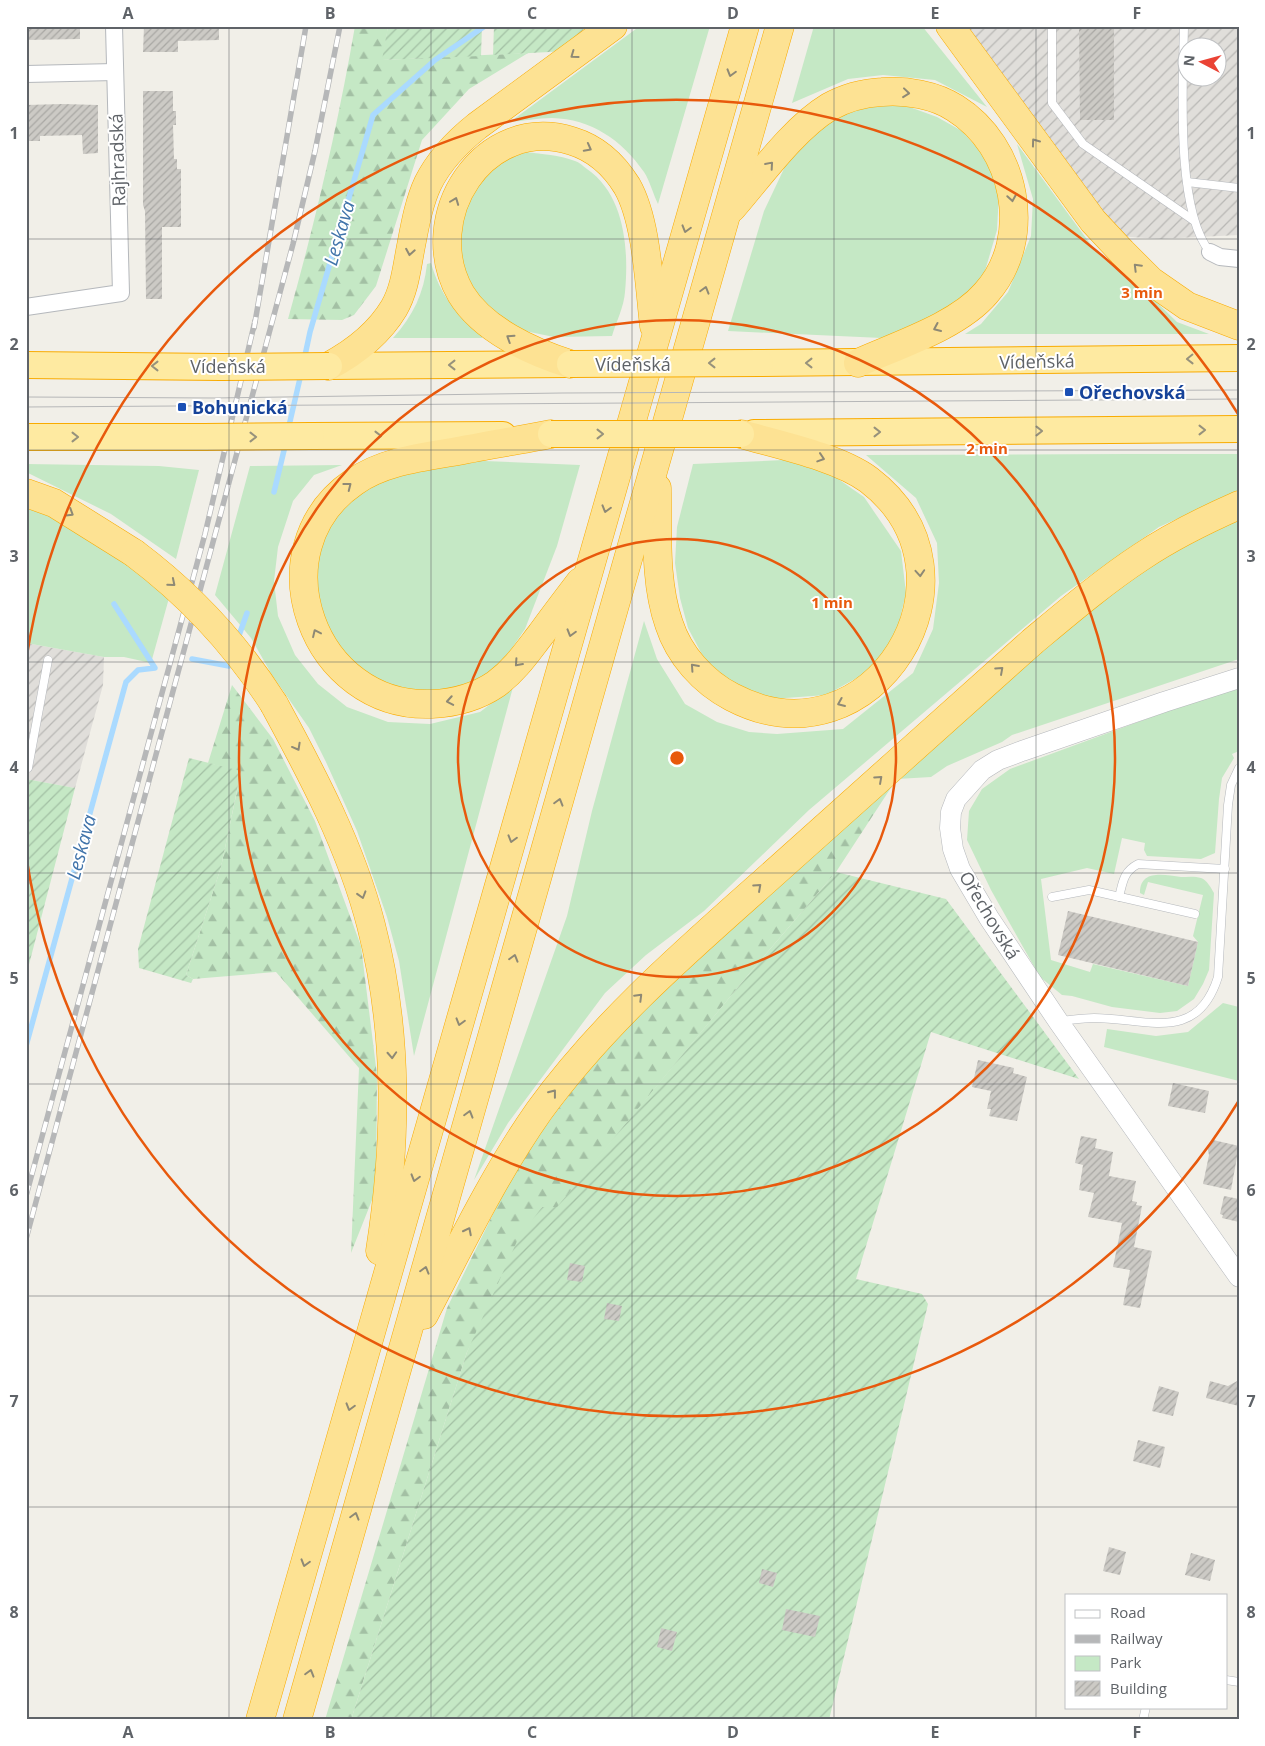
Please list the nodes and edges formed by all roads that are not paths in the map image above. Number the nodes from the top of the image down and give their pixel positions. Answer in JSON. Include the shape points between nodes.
{"nodes":[{"id":1,"x":114,"y":26,"type":"edge"},
{"id":2,"x":613,"y":26,"type":"edge"},
{"id":3,"x":745,"y":26,"type":"edge"},
{"id":4,"x":780,"y":26,"type":"edge"},
{"id":5,"x":950,"y":26,"type":"edge"},
{"id":6,"x":1052,"y":26,"type":"edge"},
{"id":7,"x":1184,"y":26,"type":"edge"},
{"id":8,"x":115,"y":72,"type":"junction"},
{"id":9,"x":26,"y":74,"type":"edge"},
{"id":10,"x":1187,"y":182,"type":"junction"},
{"id":11,"x":1239,"y":188,"type":"edge"},
{"id":12,"x":727,"y":215,"type":"junction"},
{"id":13,"x":1193,"y":220,"type":"junction"},
{"id":14,"x":1210,"y":252,"type":"joint"},
{"id":15,"x":1239,"y":259,"type":"edge"},
{"id":16,"x":26,"y":307,"type":"edge"},
{"id":17,"x":1239,"y":326,"type":"edge"},
{"id":18,"x":655,"y":338,"type":"junction"},
{"id":19,"x":1239,"y":358,"type":"edge"},
{"id":20,"x":858,"y":363,"type":"junction"},
{"id":21,"x":570,"y":364,"type":"junction"},
{"id":22,"x":26,"y":365,"type":"edge"},
{"id":23,"x":329,"y":366,"type":"junction"},
{"id":24,"x":1239,"y":429,"type":"edge"},
{"id":25,"x":551,"y":434,"type":"junction"},
{"id":26,"x":741,"y":434,"type":"junction"},
{"id":27,"x":26,"y":437,"type":"edge"},
{"id":28,"x":656,"y":461,"type":"junction"},
{"id":29,"x":26,"y":493,"type":"edge"},
{"id":30,"x":1239,"y":505,"type":"edge"},
{"id":31,"x":590,"y":569,"type":"junction"},
{"id":32,"x":48,"y":660,"type":"dead end"},
{"id":33,"x":1239,"y":678,"type":"edge"},
{"id":34,"x":26,"y":768,"type":"edge"},
{"id":35,"x":1238,"y":770,"type":"edge"},
{"id":36,"x":1225,"y":869,"type":"junction"},
{"id":37,"x":1052,"y":897,"type":"dead end"},
{"id":38,"x":1119,"y":897,"type":"junction"},
{"id":39,"x":1195,"y":914,"type":"dead end"},
{"id":40,"x":1058,"y":1021,"type":"junction"},
{"id":41,"x":1239,"y":1277,"type":"edge"},
{"id":42,"x":363,"y":1360,"type":"junction"},
{"id":43,"x":397,"y":1368,"type":"junction"},
{"id":44,"x":260,"y":1720,"type":"edge"},
{"id":45,"x":297,"y":1720,"type":"edge"}],
"edges":[{"from":1,"to":8,"type":"street","name":"Rajhradská"},
{"from":2,"to":23,"type":"highway","one_way":true,"via":[[456,143],[423,194],[404,280],[394,307],[360,346]]},
{"from":3,"to":18,"type":"highway","one_way":true},
{"from":4,"to":12,"type":"highway"},
{"from":17,"to":5,"type":"highway","one_way":true,"via":[[1187,306],[1151,281],[1122,252],[1092,220]]},
{"from":6,"to":13,"type":"lane","via":[[1052,103],[1083,144]]},
{"from":7,"to":10,"type":"lane","via":[[1183,116]]},
{"from":8,"to":9,"type":"street"},
{"from":8,"to":16,"type":"street","name":"Rajhradská","via":[[121,293]]},
{"from":10,"to":11,"type":"lane"},
{"from":10,"to":13,"type":"lane"},
{"from":12,"to":20,"type":"highway","one_way":true,"via":[[804,126],[829,107],[858,95],[888,91],[931,98],[954,107],[984,134],[1000,158],[1013,200],[1014,228],[1002,270],[986,293],[963,314]]},
{"from":28,"to":12,"type":"highway","one_way":true},
{"from":13,"to":14,"type":"lane","via":[[1202,243]]},
{"from":14,"to":15,"type":"street","via":[[1220,257]]},
{"from":21,"to":18,"type":"highway","one_way":true,"via":[[530,350],[477,313],[462,295],[450,265],[447,234],[460,189],[490,154],[518,140],[549,136],[564,138],[593,150],[617,172],[638,213]]},
{"from":18,"to":31,"type":"highway","one_way":true},
{"from":19,"to":20,"type":"highway","name":"Vídeňská","one_way":true},
{"from":20,"to":21,"type":"highway","name":"Vídeňská","one_way":true,"bridge":true},
{"from":21,"to":23,"type":"highway","name":"Vídeňská","one_way":true},
{"from":23,"to":22,"type":"highway","name":"Vídeňská","one_way":true,"bridge":true},
{"from":26,"to":24,"type":"highway","one_way":true},
{"from":25,"to":26,"type":"highway","one_way":true,"bridge":true},
{"from":27,"to":25,"type":"highway","one_way":true,"bridge":true},
{"from":31,"to":25,"type":"highway","one_way":true,"via":[[507,675],[483,692],[446,702],[425,704],[393,699],[353,680],[324,647],[306,606],[304,569],[315,526],[324,511],[356,480],[390,465],[415,459]]},
{"from":26,"to":28,"type":"highway","one_way":true,"via":[[856,471],[896,507],[912,536],[920,566],[920,596],[904,647],[874,683],[834,706],[797,713],[759,709],[725,694],[687,658],[677,644],[664,606],[660,579]]},
{"from":43,"to":28,"type":"highway","one_way":true},
{"from":29,"to":42,"type":"highway","one_way":true,"bridge":true,"via":[[54,503],[134,553],[180,590],[222,632],[274,704],[310,770],[358,884],[380,966],[393,1085],[384,1224]]},
{"from":43,"to":30,"type":"highway","one_way":true,"via":[[502,1168],[540,1110],[605,1032],[714,926],[1062,616],[1140,557]]},
{"from":31,"to":42,"type":"highway","one_way":true},
{"from":32,"to":34,"type":"lane"},
{"from":33,"to":40,"type":"street","name":"Ořechovská","via":[[998,760],[982,770],[956,799],[950,828],[960,869]]},
{"from":35,"to":36,"type":"lane","via":[[1229,793]]},
{"from":36,"to":38,"type":"lane","via":[[1138,864],[1124,876]]},
{"from":36,"to":40,"type":"lane","via":[[1218,977],[1207,1003],[1185,1019],[1171,1023],[1094,1018]]},
{"from":37,"to":38,"type":"lane","via":[[1089,890]]},
{"from":38,"to":39,"type":"lane"},
{"from":40,"to":41,"type":"street","name":"Ořechovská"},
{"from":42,"to":44,"type":"highway","one_way":true},
{"from":45,"to":43,"type":"highway","one_way":true}]}
